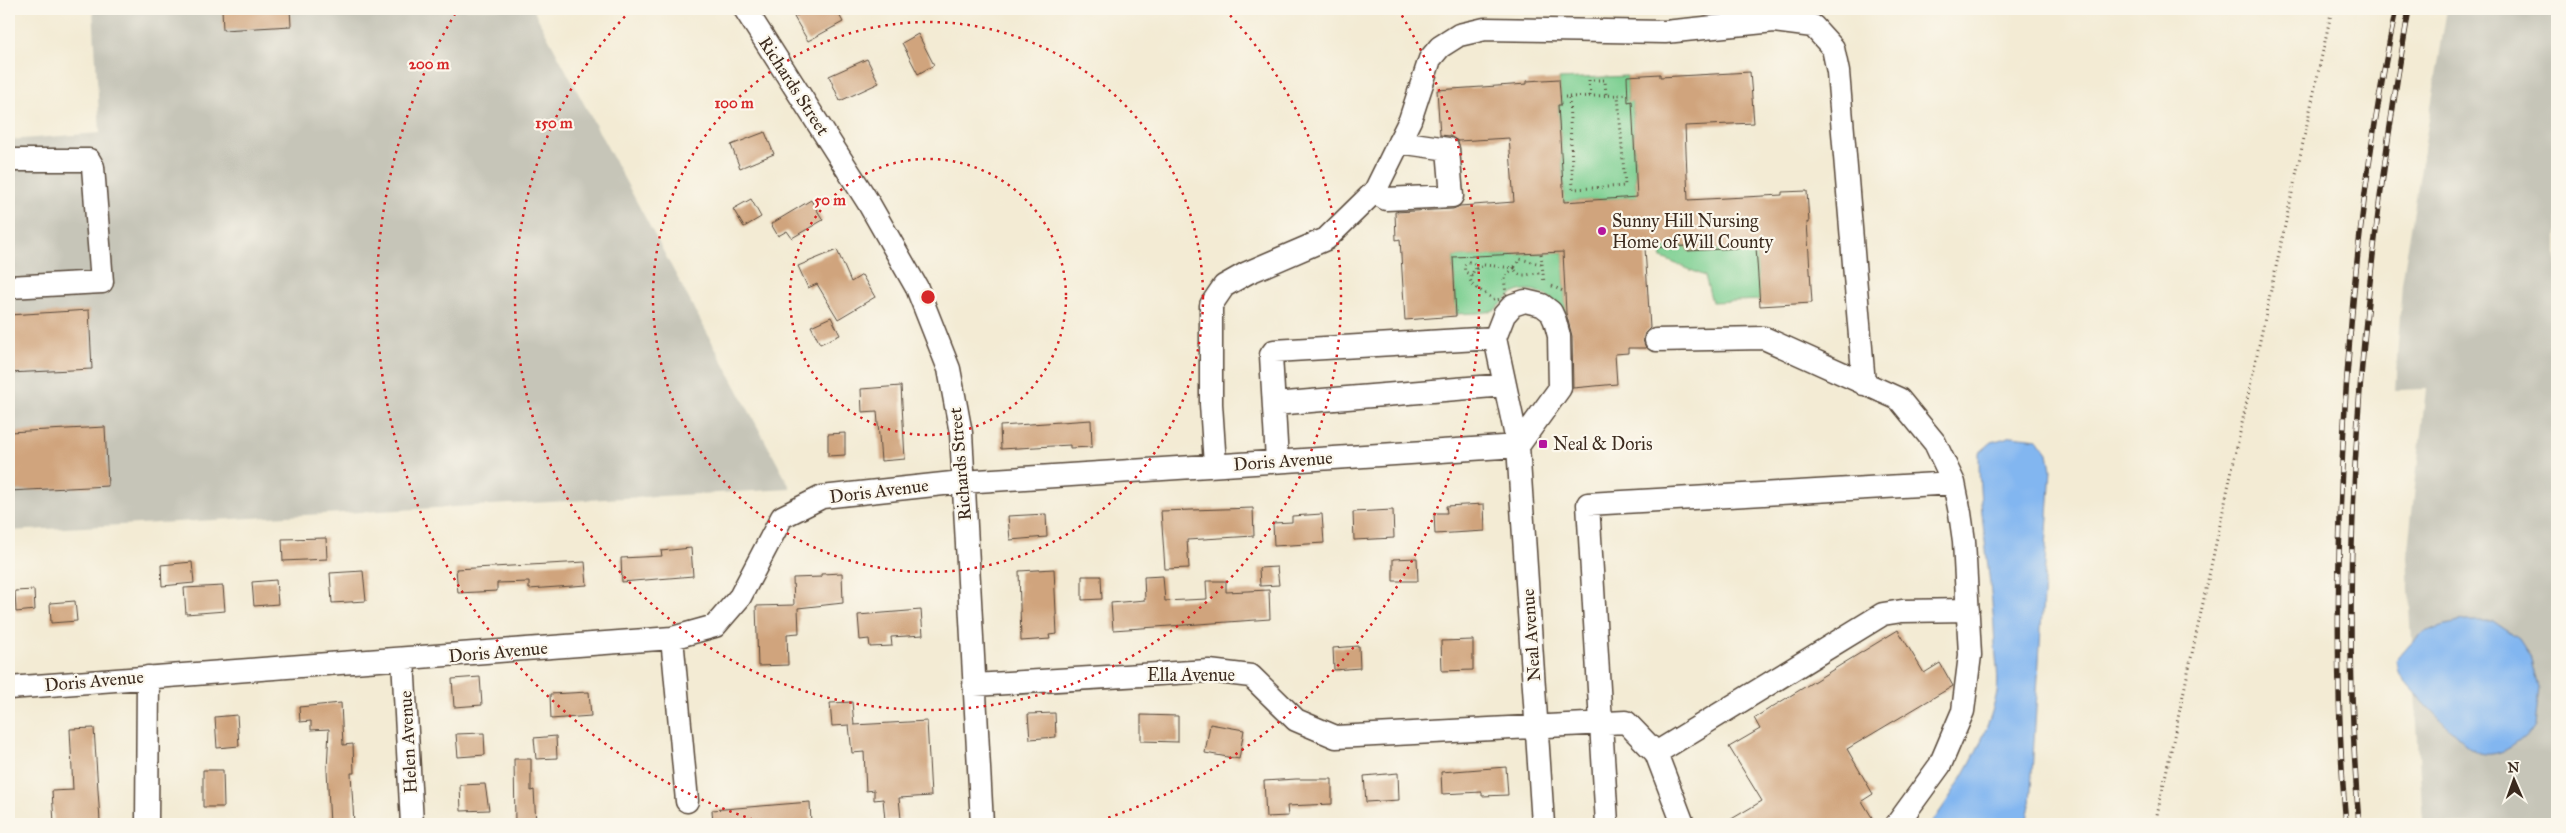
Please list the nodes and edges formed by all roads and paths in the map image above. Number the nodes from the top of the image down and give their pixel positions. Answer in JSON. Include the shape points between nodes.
{"nodes":[{"id":1,"x":745,"y":9,"type":"edge"},
{"id":2,"x":2332,"y":9,"type":"edge"},
{"id":3,"x":1628,"y":94,"type":"dead end"},
{"id":4,"x":1618,"y":95,"type":"junction"},
{"id":5,"x":1590,"y":96,"type":"junction"},
{"id":6,"x":1606,"y":96,"type":"junction"},
{"id":7,"x":1560,"y":97,"type":"dead end"},
{"id":8,"x":1568,"y":97,"type":"junction"},
{"id":9,"x":1399,"y":142,"type":"junction"},
{"id":10,"x":9,"y":160,"type":"edge"},
{"id":11,"x":1374,"y":192,"type":"junction"},
{"id":12,"x":1541,"y":254,"type":"dead end"},
{"id":13,"x":1542,"y":264,"type":"junction"},
{"id":14,"x":1505,"y":268,"type":"junction"},
{"id":15,"x":1514,"y":268,"type":"junction"},
{"id":16,"x":1476,"y":269,"type":"junction"},
{"id":17,"x":1542,"y":273,"type":"junction"},
{"id":18,"x":1472,"y":275,"type":"junction"},
{"id":19,"x":1504,"y":278,"type":"junction"},
{"id":20,"x":9,"y":287,"type":"edge"},
{"id":21,"x":1565,"y":292,"type":"dead end"},
{"id":22,"x":1495,"y":338,"type":"junction"},
{"id":23,"x":1656,"y":340,"type":"dead end"},
{"id":24,"x":1864,"y":384,"type":"junction"},
{"id":25,"x":1507,"y":392,"type":"junction"},
{"id":26,"x":1274,"y":404,"type":"junction"},
{"id":27,"x":1539,"y":414,"type":"junction"},
{"id":28,"x":1518,"y":446,"type":"junction"},
{"id":29,"x":1277,"y":461,"type":"junction"},
{"id":30,"x":1215,"y":465,"type":"junction"},
{"id":31,"x":962,"y":482,"type":"junction"},
{"id":32,"x":1954,"y":483,"type":"junction"},
{"id":33,"x":1968,"y":610,"type":"junction"},
{"id":34,"x":672,"y":638,"type":"junction"},
{"id":35,"x":403,"y":659,"type":"junction"},
{"id":36,"x":148,"y":677,"type":"junction"},
{"id":37,"x":974,"y":685,"type":"junction"},
{"id":38,"x":9,"y":688,"type":"edge"},
{"id":39,"x":1600,"y":724,"type":"junction"},
{"id":40,"x":1537,"y":728,"type":"junction"},
{"id":41,"x":1656,"y":753,"type":"junction"},
{"id":42,"x":687,"y":801,"type":"dead end"},
{"id":43,"x":147,"y":824,"type":"edge"},
{"id":44,"x":412,"y":824,"type":"edge"},
{"id":45,"x":982,"y":824,"type":"edge"},
{"id":46,"x":1543,"y":824,"type":"edge"},
{"id":47,"x":1607,"y":824,"type":"edge"},
{"id":48,"x":1683,"y":824,"type":"edge"},
{"id":49,"x":1897,"y":824,"type":"edge"},
{"id":50,"x":2155,"y":824,"type":"edge"}],
"edges":[{"from":1,"to":31,"type":"street","name":"Richards Street","via":[[868,202],[918,288],[949,369],[961,433]]},
{"from":2,"to":50,"type":"path"},
{"from":3,"to":4,"type":"path"},
{"from":4,"to":6,"type":"path"},
{"from":4,"to":8,"type":"path","via":[[1625,186],[1573,189]]},
{"from":5,"to":6,"type":"path"},
{"from":5,"to":6,"type":"path","via":[[1589,80],[1606,78]]},
{"from":5,"to":8,"type":"path"},
{"from":7,"to":8,"type":"path"},
{"from":9,"to":11,"type":"street"},
{"from":9,"to":11,"type":"street","via":[[1448,149],[1452,196],[1386,199]]},
{"from":9,"to":24,"type":"street","via":[[1410,120],[1430,60],[1440,47],[1458,35],[1485,29],[1665,32],[1774,21],[1813,26],[1833,48],[1838,72]]},
{"from":10,"to":20,"type":"street","via":[[89,160],[93,167],[102,282]]},
{"from":11,"to":30,"type":"street","via":[[1326,239],[1224,286],[1211,305]]},
{"from":12,"to":13,"type":"path"},
{"from":13,"to":15,"type":"path","via":[[1520,259]]},
{"from":13,"to":17,"type":"path"},
{"from":14,"to":15,"type":"path"},
{"from":14,"to":16,"type":"path","via":[[1490,265]]},
{"from":14,"to":19,"type":"path"},
{"from":15,"to":17,"type":"path","via":[[1522,277]]},
{"from":15,"to":19,"type":"path"},
{"from":16,"to":18,"type":"path"},
{"from":16,"to":18,"type":"path","via":[[1469,262],[1464,265],[1465,272]]},
{"from":17,"to":21,"type":"path","via":[[1543,283]]},
{"from":18,"to":19,"type":"path","via":[[1472,285],[1495,300],[1506,294]]},
{"from":22,"to":25,"type":"street","name":"Neal Avenue"},
{"from":22,"to":26,"type":"street","via":[[1274,351],[1271,355]]},
{"from":22,"to":27,"type":"street","via":[[1504,314],[1514,305],[1525,301],[1542,305],[1550,312],[1558,326],[1560,388]]},
{"from":23,"to":24,"type":"street","via":[[1764,338]]},
{"from":24,"to":32,"type":"street","via":[[1898,399],[1935,443]]},
{"from":25,"to":26,"type":"street"},
{"from":25,"to":27,"type":"street"},
{"from":25,"to":28,"type":"street","name":"Neal Avenue"},
{"from":26,"to":29,"type":"street"},
{"from":27,"to":28,"type":"street"},
{"from":28,"to":29,"type":"street","name":"Doris Avenue"},
{"from":28,"to":40,"type":"street","name":"Neal Avenue"},
{"from":29,"to":30,"type":"street","name":"Doris Avenue"},
{"from":30,"to":31,"type":"street","name":"Doris Avenue"},
{"from":31,"to":34,"type":"street","name":"Doris Avenue","via":[[822,497],[782,517],[740,597],[715,626]]},
{"from":31,"to":37,"type":"street","name":"Richards Street"},
{"from":32,"to":33,"type":"street","via":[[1964,541]]},
{"from":32,"to":39,"type":"street","via":[[1588,504]]},
{"from":33,"to":41,"type":"street","via":[[1883,614]]},
{"from":33,"to":49,"type":"street","via":[[1970,655],[1963,712],[1940,765]]},
{"from":34,"to":35,"type":"street","name":"Doris Avenue"},
{"from":34,"to":42,"type":"street"},
{"from":35,"to":36,"type":"street","name":"Doris Avenue"},
{"from":35,"to":44,"type":"street","name":"Helen Avenue"},
{"from":36,"to":38,"type":"street","name":"Doris Avenue"},
{"from":36,"to":43,"type":"street"},
{"from":37,"to":40,"type":"street","name":"Ella Avenue","via":[[1209,671],[1251,676],[1296,720],[1336,737]]},
{"from":37,"to":45,"type":"street","name":"Richards Street"},
{"from":39,"to":40,"type":"street","name":"Ella Avenue"},
{"from":39,"to":41,"type":"street","name":"Ella Avenue","via":[[1626,722]]},
{"from":39,"to":47,"type":"street"},
{"from":40,"to":46,"type":"street","name":"Neal Avenue"},
{"from":41,"to":48,"type":"street"}]}
